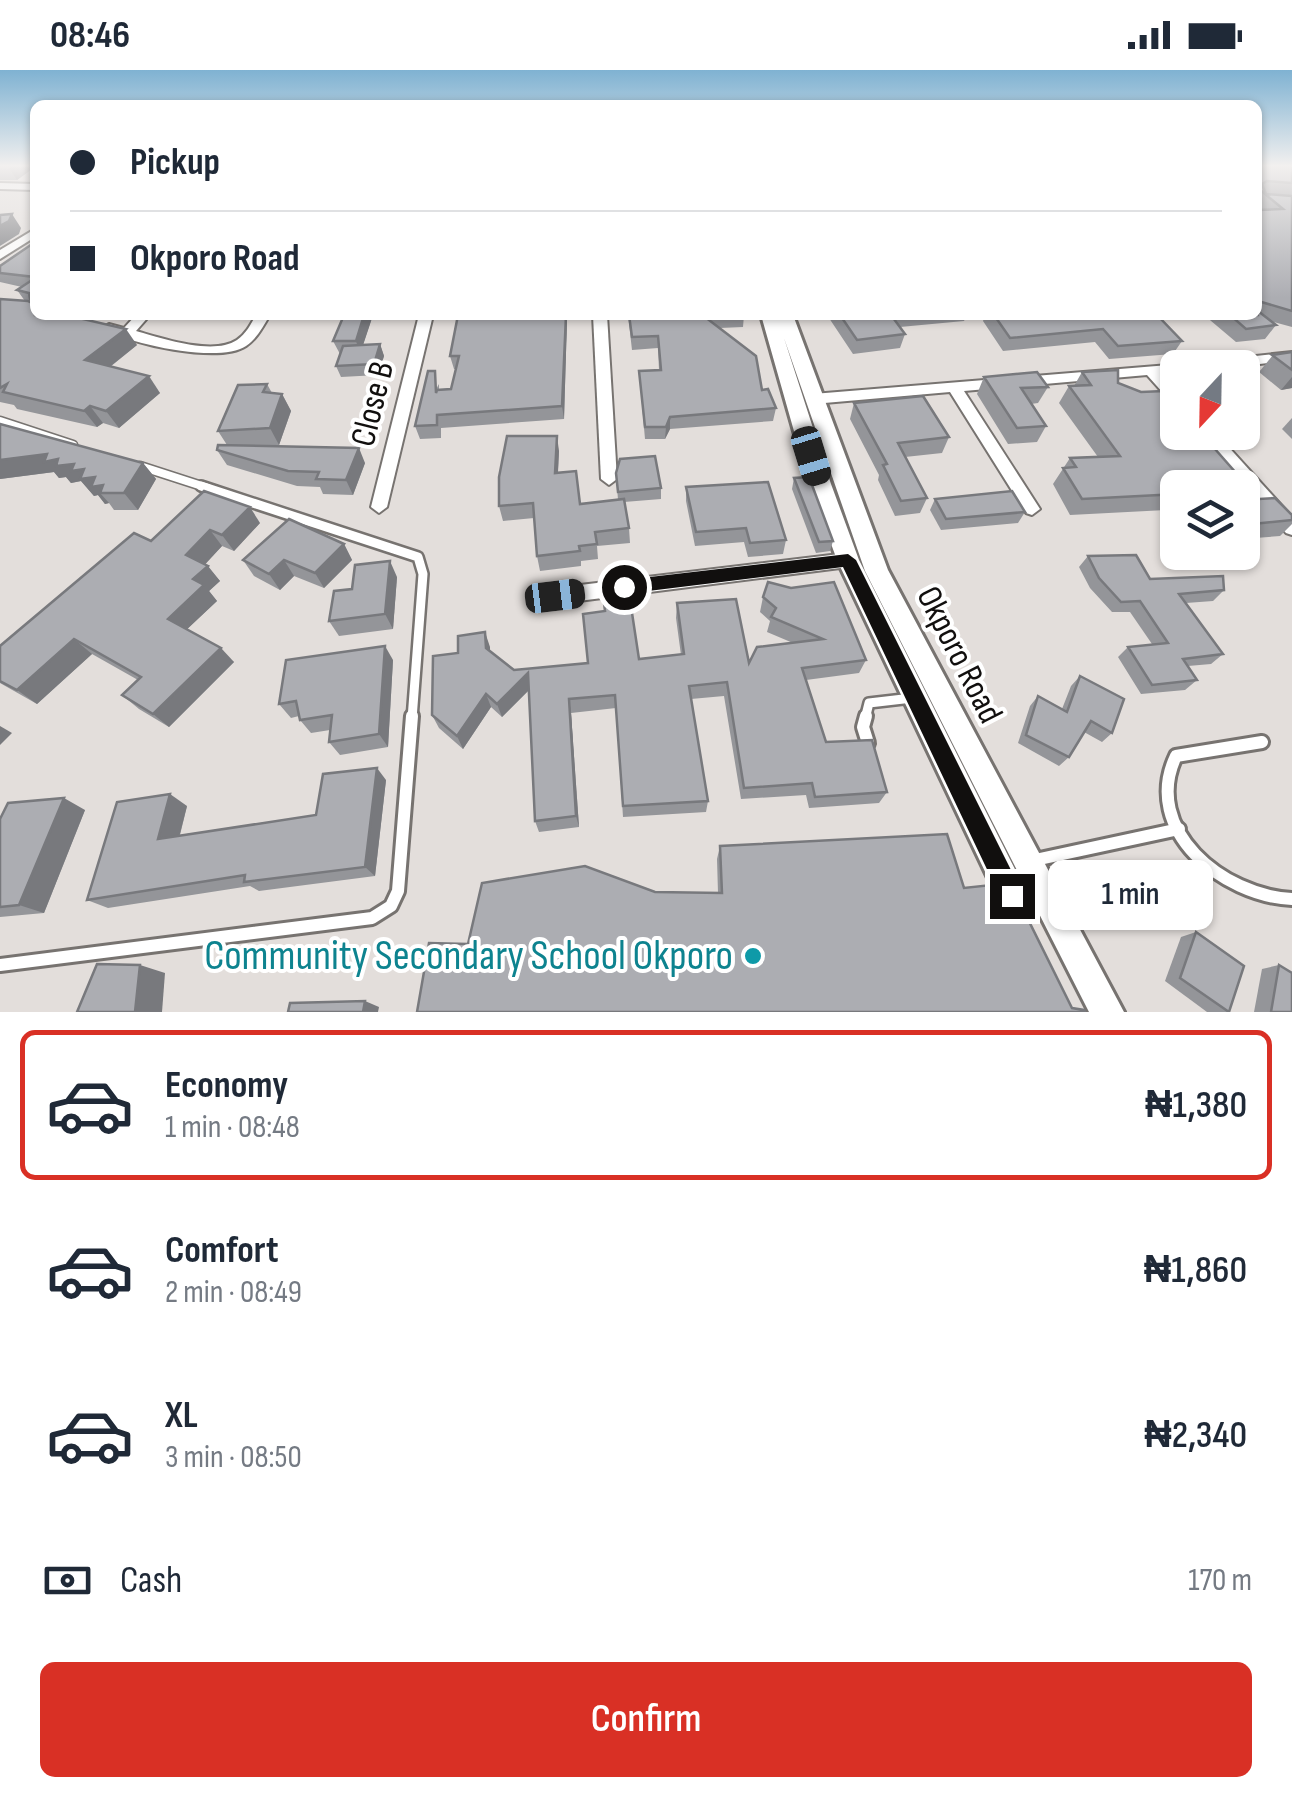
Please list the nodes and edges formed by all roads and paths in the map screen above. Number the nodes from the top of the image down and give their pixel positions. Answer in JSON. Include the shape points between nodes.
{"nodes":[{"id":1,"x":30,"y":235,"type":"edge"},
{"id":2,"x":0,"y":255,"type":"edge"},
{"id":3,"x":139,"y":320,"type":"edge"},
{"id":4,"x":260,"y":320,"type":"edge"},
{"id":5,"x":425,"y":320,"type":"edge"},
{"id":6,"x":600,"y":320,"type":"edge"},
{"id":7,"x":771,"y":320,"type":"edge"},
{"id":8,"x":787,"y":320,"type":"edge"},
{"id":9,"x":89,"y":324,"type":"edge"},
{"id":10,"x":127,"y":332,"type":"junction"},
{"id":11,"x":1292,"y":356,"type":"edge"},
{"id":12,"x":1260,"y":359,"type":"edge"},
{"id":13,"x":1160,"y":370,"type":"edge"},
{"id":14,"x":1151,"y":371,"type":"junction"},
{"id":15,"x":1160,"y":381,"type":"edge"},
{"id":16,"x":954,"y":387,"type":"junction"},
{"id":17,"x":813,"y":399,"type":"junction"},
{"id":18,"x":0,"y":421,"type":"edge"},
{"id":19,"x":76,"y":446,"type":"edge"},
{"id":20,"x":1222,"y":450,"type":"edge"},
{"id":21,"x":133,"y":464,"type":"edge"},
{"id":22,"x":609,"y":479,"type":"dead end"},
{"id":23,"x":379,"y":507,"type":"dead end"},
{"id":24,"x":1032,"y":509,"type":"dead end"},
{"id":25,"x":1292,"y":528,"type":"edge"},
{"id":26,"x":848,"y":560,"type":"junction"},
{"id":27,"x":555,"y":596,"type":"dead end"},
{"id":28,"x":914,"y":698,"type":"junction"},
{"id":29,"x":1262,"y":742,"type":"dead end"},
{"id":30,"x":868,"y":743,"type":"edge"},
{"id":31,"x":1178,"y":830,"type":"junction"},
{"id":32,"x":1028,"y":862,"type":"junction"},
{"id":33,"x":1292,"y":898,"type":"edge"},
{"id":34,"x":1030,"y":932,"type":"edge"},
{"id":35,"x":0,"y":965,"type":"edge"},
{"id":36,"x":1107,"y":1012,"type":"edge"}],
"edges":[{"from":1,"to":2,"type":"street"},
{"from":3,"to":10,"type":"street"},
{"from":4,"to":10,"type":"street","via":[[246,340],[227,350]]},
{"from":5,"to":23,"type":"street","name":"Close B"},
{"from":6,"to":22,"type":"street"},
{"from":7,"to":26,"type":"main road","name":"Okporo Road"},
{"from":8,"to":17,"type":"main road","name":"Okporo Road"},
{"from":9,"to":10,"type":"street"},
{"from":11,"to":12,"type":"street"},
{"from":13,"to":14,"type":"street"},
{"from":14,"to":15,"type":"street"},
{"from":14,"to":16,"type":"street"},
{"from":16,"to":17,"type":"street"},
{"from":16,"to":24,"type":"street"},
{"from":17,"to":32,"type":"main road","name":"Okporo Road","via":[[877,571]]},
{"from":18,"to":19,"type":"lane"},
{"from":20,"to":25,"type":"street"},
{"from":21,"to":35,"type":"lane","via":[[418,558],[423,574],[398,891],[392,906],[372,918]]},
{"from":26,"to":27,"type":"street"},
{"from":26,"to":28,"type":"main road","name":"Okporo Road"},
{"from":28,"to":30,"type":"lane","via":[[869,702],[863,727]]},
{"from":28,"to":34,"type":"main road","name":"Okporo Road"},
{"from":29,"to":31,"type":"lane","via":[[1176,756],[1164,788]]},
{"from":31,"to":32,"type":"lane"},
{"from":31,"to":33,"type":"lane","via":[[1189,847],[1252,892]]},
{"from":32,"to":36,"type":"main road","name":"Okporo Road"}]}
